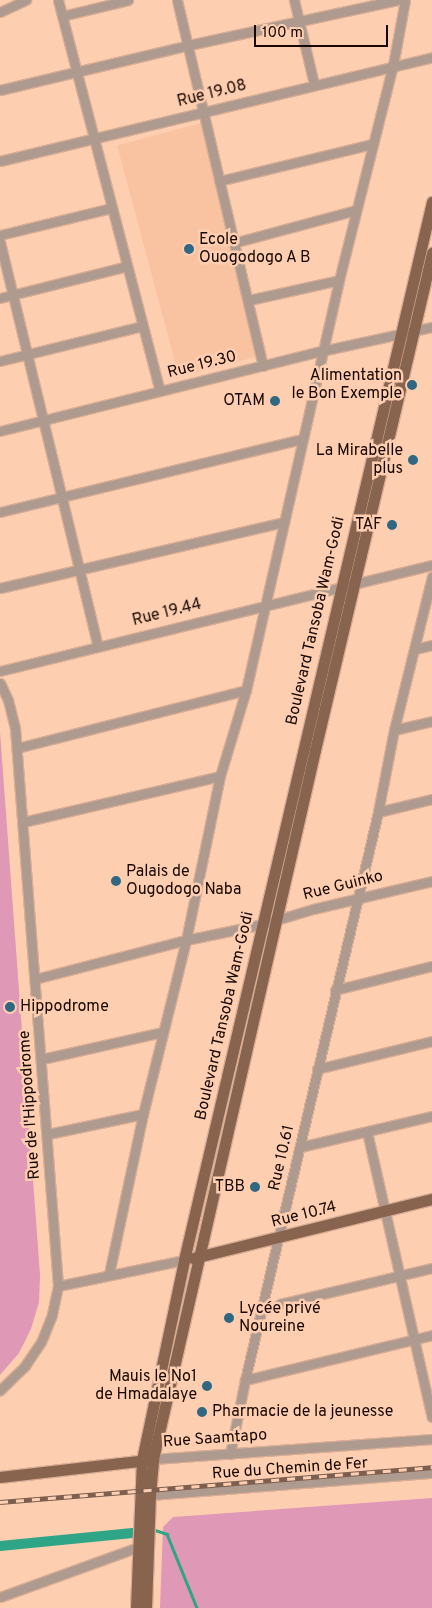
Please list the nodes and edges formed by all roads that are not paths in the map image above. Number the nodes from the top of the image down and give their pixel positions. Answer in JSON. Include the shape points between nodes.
{"nodes":[{"id":1,"x":26,"y":0,"type":"edge"},
{"id":2,"x":58,"y":0,"type":"edge"},
{"id":3,"x":128,"y":0,"type":"edge"},
{"id":4,"x":177,"y":0,"type":"edge"},
{"id":5,"x":294,"y":0,"type":"edge"},
{"id":6,"x":397,"y":0,"type":"edge"},
{"id":7,"x":405,"y":0,"type":"edge"},
{"id":8,"x":0,"y":12,"type":"edge"},
{"id":9,"x":62,"y":16,"type":"junction"},
{"id":10,"x":299,"y":21,"type":"junction"},
{"id":11,"x":189,"y":45,"type":"junction"},
{"id":12,"x":432,"y":57,"type":"edge"},
{"id":13,"x":392,"y":65,"type":"junction"},
{"id":14,"x":77,"y":72,"type":"junction"},
{"id":15,"x":314,"y":84,"type":"junction"},
{"id":16,"x":0,"y":90,"type":"edge"},
{"id":17,"x":204,"y":112,"type":"junction"},
{"id":18,"x":94,"y":138,"type":"junction"},
{"id":19,"x":372,"y":144,"type":"junction"},
{"id":20,"x":0,"y":161,"type":"edge"},
{"id":21,"x":219,"y":181,"type":"junction"},
{"id":22,"x":432,"y":202,"type":"edge"},
{"id":23,"x":112,"y":208,"type":"junction"},
{"id":24,"x":356,"y":210,"type":"junction"},
{"id":25,"x":0,"y":236,"type":"edge"},
{"id":26,"x":0,"y":242,"type":"edge"},
{"id":27,"x":233,"y":242,"type":"junction"},
{"id":28,"x":432,"y":253,"type":"edge"},
{"id":29,"x":127,"y":266,"type":"junction"},
{"id":30,"x":339,"y":280,"type":"junction"},
{"id":31,"x":13,"y":294,"type":"junction"},
{"id":32,"x":0,"y":298,"type":"edge"},
{"id":33,"x":249,"y":300,"type":"junction"},
{"id":34,"x":143,"y":326,"type":"junction"},
{"id":35,"x":432,"y":328,"type":"edge"},
{"id":36,"x":413,"y":333,"type":"junction"},
{"id":37,"x":400,"y":336,"type":"junction"},
{"id":38,"x":322,"y":351,"type":"junction"},
{"id":39,"x":28,"y":354,"type":"junction"},
{"id":40,"x":0,"y":361,"type":"edge"},
{"id":41,"x":263,"y":366,"type":"junction"},
{"id":42,"x":160,"y":391,"type":"junction"},
{"id":43,"x":44,"y":420,"type":"junction"},
{"id":44,"x":0,"y":431,"type":"edge"},
{"id":45,"x":302,"y":439,"type":"junction"},
{"id":46,"x":63,"y":495,"type":"junction"},
{"id":47,"x":0,"y":512,"type":"edge"},
{"id":48,"x":284,"y":522,"type":"junction"},
{"id":49,"x":432,"y":565,"type":"edge"},
{"id":50,"x":80,"y":569,"type":"junction"},
{"id":51,"x":432,"y":576,"type":"edge"},
{"id":52,"x":355,"y":582,"type":"junction"},
{"id":53,"x":341,"y":586,"type":"junction"},
{"id":54,"x":0,"y":588,"type":"edge"},
{"id":55,"x":264,"y":605,"type":"junction"},
{"id":56,"x":432,"y":645,"type":"edge"},
{"id":57,"x":98,"y":646,"type":"junction"},
{"id":58,"x":415,"y":649,"type":"junction"},
{"id":59,"x":0,"y":671,"type":"edge"},
{"id":60,"x":0,"y":683,"type":"edge"},
{"id":61,"x":246,"y":690,"type":"junction"},
{"id":62,"x":432,"y":721,"type":"edge"},
{"id":63,"x":394,"y":730,"type":"junction"},
{"id":64,"x":17,"y":748,"type":"junction"},
{"id":65,"x":220,"y":776,"type":"junction"},
{"id":66,"x":432,"y":799,"type":"edge"},
{"id":67,"x":378,"y":812,"type":"junction"},
{"id":68,"x":23,"y":822,"type":"junction"},
{"id":69,"x":432,"y":881,"type":"edge"},
{"id":70,"x":358,"y":897,"type":"junction"},
{"id":71,"x":276,"y":919,"type":"junction"},
{"id":72,"x":263,"y":924,"type":"junction"},
{"id":73,"x":186,"y":940,"type":"junction"},
{"id":74,"x":432,"y":966,"type":"edge"},
{"id":75,"x":36,"y":979,"type":"junction"},
{"id":76,"x":335,"y":990,"type":"junction"},
{"id":77,"x":162,"y":1032,"type":"junction"},
{"id":78,"x":432,"y":1041,"type":"edge"},
{"id":79,"x":42,"y":1058,"type":"junction"},
{"id":80,"x":317,"y":1069,"type":"junction"},
{"id":81,"x":143,"y":1114,"type":"junction"},
{"id":82,"x":432,"y":1116,"type":"edge"},
{"id":83,"x":367,"y":1132,"type":"junction"},
{"id":84,"x":48,"y":1134,"type":"junction"},
{"id":85,"x":300,"y":1147,"type":"junction"},
{"id":86,"x":432,"y":1199,"type":"edge"},
{"id":87,"x":384,"y":1211,"type":"junction"},
{"id":88,"x":279,"y":1238,"type":"junction"},
{"id":89,"x":199,"y":1256,"type":"junction"},
{"id":90,"x":184,"y":1260,"type":"junction"},
{"id":91,"x":432,"y":1268,"type":"edge"},
{"id":92,"x":109,"y":1274,"type":"junction"},
{"id":93,"x":400,"y":1276,"type":"junction"},
{"id":94,"x":58,"y":1286,"type":"junction"},
{"id":95,"x":263,"y":1308,"type":"junction"},
{"id":96,"x":432,"y":1335,"type":"edge"},
{"id":97,"x":414,"y":1339,"type":"junction"},
{"id":98,"x":245,"y":1380,"type":"junction"},
{"id":99,"x":0,"y":1390,"type":"edge"},
{"id":100,"x":430,"y":1399,"type":"edge"},
{"id":101,"x":432,"y":1417,"type":"edge"},
{"id":102,"x":432,"y":1439,"type":"edge"},
{"id":103,"x":230,"y":1454,"type":"junction"},
{"id":104,"x":148,"y":1460,"type":"junction"},
{"id":105,"x":432,"y":1473,"type":"edge"},
{"id":106,"x":0,"y":1476,"type":"edge"},
{"id":107,"x":150,"y":1495,"type":"junction"},
{"id":108,"x":138,"y":1547,"type":"junction"},
{"id":109,"x":0,"y":1597,"type":"edge"},
{"id":110,"x":136,"y":1608,"type":"edge"},
{"id":111,"x":146,"y":1608,"type":"edge"}],
"edges":[{"from":1,"to":8,"type":"street"},
{"from":2,"to":9,"type":"street"},
{"from":3,"to":9,"type":"street"},
{"from":4,"to":11,"type":"street"},
{"from":5,"to":10,"type":"street"},
{"from":6,"to":10,"type":"street"},
{"from":7,"to":13,"type":"street"},
{"from":9,"to":14,"type":"street"},
{"from":10,"to":11,"type":"street"},
{"from":10,"to":15,"type":"street"},
{"from":11,"to":14,"type":"street"},
{"from":11,"to":17,"type":"street"},
{"from":12,"to":13,"type":"street","name":"Rue 19.08"},
{"from":13,"to":15,"type":"street","name":"Rue 19.08"},
{"from":13,"to":19,"type":"street"},
{"from":14,"to":16,"type":"street"},
{"from":14,"to":18,"type":"street"},
{"from":15,"to":17,"type":"street","name":"Rue 19.08"},
{"from":17,"to":18,"type":"street","name":"Rue 19.08"},
{"from":17,"to":21,"type":"street"},
{"from":18,"to":20,"type":"street","name":"Rue 19.08"},
{"from":18,"to":23,"type":"street"},
{"from":19,"to":21,"type":"street"},
{"from":19,"to":24,"type":"street"},
{"from":21,"to":27,"type":"street"},
{"from":22,"to":37,"type":"main road","name":"Boulevard Tansoba Wam-Godi"},
{"from":23,"to":25,"type":"street"},
{"from":23,"to":29,"type":"street"},
{"from":24,"to":27,"type":"street"},
{"from":24,"to":30,"type":"street"},
{"from":26,"to":31,"type":"street"},
{"from":27,"to":33,"type":"street"},
{"from":28,"to":36,"type":"main road","name":"Boulevard Tansoba Wam-Godi"},
{"from":29,"to":31,"type":"street"},
{"from":29,"to":34,"type":"street"},
{"from":30,"to":33,"type":"street"},
{"from":30,"to":38,"type":"street"},
{"from":31,"to":32,"type":"street"},
{"from":31,"to":39,"type":"street"},
{"from":33,"to":41,"type":"street"},
{"from":34,"to":39,"type":"street"},
{"from":34,"to":42,"type":"street"},
{"from":35,"to":36,"type":"street","name":"Rue 19.30"},
{"from":36,"to":37,"type":"street","name":"Rue 19.30"},
{"from":36,"to":52,"type":"main road","name":"Boulevard Tansoba Wam-Godi"},
{"from":37,"to":38,"type":"street","name":"Rue 19.30"},
{"from":37,"to":53,"type":"main road","name":"Boulevard Tansoba Wam-Godi"},
{"from":38,"to":41,"type":"street","name":"Rue 19.30"},
{"from":38,"to":45,"type":"street"},
{"from":39,"to":40,"type":"street"},
{"from":39,"to":43,"type":"street"},
{"from":41,"to":42,"type":"street","name":"Rue 19.30"},
{"from":42,"to":43,"type":"street","name":"Rue 19.30"},
{"from":43,"to":44,"type":"street","name":"Rue 19.30"},
{"from":43,"to":46,"type":"street"},
{"from":45,"to":46,"type":"street"},
{"from":45,"to":48,"type":"street"},
{"from":46,"to":47,"type":"street"},
{"from":46,"to":50,"type":"street"},
{"from":48,"to":50,"type":"street"},
{"from":48,"to":55,"type":"street"},
{"from":49,"to":52,"type":"street","name":"Rue 19.44"},
{"from":50,"to":54,"type":"street"},
{"from":50,"to":57,"type":"street"},
{"from":51,"to":58,"type":"street","name":"Rue 10.61"},
{"from":52,"to":53,"type":"street","name":"Rue 19.44"},
{"from":52,"to":71,"type":"main road","name":"Boulevard Tansoba Wam-Godi"},
{"from":53,"to":55,"type":"street","name":"Rue 19.44"},
{"from":53,"to":72,"type":"main road","name":"Boulevard Tansoba Wam-Godi"},
{"from":55,"to":57,"type":"street","name":"Rue 19.44"},
{"from":55,"to":61,"type":"street"},
{"from":56,"to":58,"type":"street"},
{"from":57,"to":59,"type":"street","name":"Rue 19.44"},
{"from":58,"to":63,"type":"street","name":"Rue 10.61"},
{"from":60,"to":64,"type":"street","name":"Rue de l'Hippodrome","via":[[12,714]]},
{"from":61,"to":64,"type":"street"},
{"from":61,"to":65,"type":"street"},
{"from":62,"to":63,"type":"street"},
{"from":63,"to":67,"type":"street","name":"Rue 10.61"},
{"from":64,"to":68,"type":"street","name":"Rue de l'Hippodrome"},
{"from":65,"to":68,"type":"street"},
{"from":65,"to":73,"type":"street"},
{"from":66,"to":67,"type":"street"},
{"from":67,"to":70,"type":"street","name":"Rue 10.61"},
{"from":68,"to":75,"type":"street","name":"Rue de l'Hippodrome"},
{"from":69,"to":70,"type":"street","name":"Rue Guinko"},
{"from":70,"to":71,"type":"street","name":"Rue Guinko"},
{"from":70,"to":76,"type":"street","name":"Rue 10.61"},
{"from":71,"to":72,"type":"street","name":"Rue Guinko"},
{"from":71,"to":89,"type":"main road","name":"Boulevard Tansoba Wam-Godi"},
{"from":72,"to":73,"type":"street","name":"Rue Guinko"},
{"from":72,"to":90,"type":"main road","name":"Boulevard Tansoba Wam-Godi"},
{"from":73,"to":75,"type":"street","name":"Rue Guinko"},
{"from":73,"to":77,"type":"street"},
{"from":74,"to":76,"type":"street"},
{"from":75,"to":79,"type":"street","name":"Rue de l'Hippodrome"},
{"from":76,"to":80,"type":"street","name":"Rue 10.61"},
{"from":77,"to":79,"type":"street"},
{"from":77,"to":81,"type":"street"},
{"from":78,"to":80,"type":"street"},
{"from":79,"to":84,"type":"street","name":"Rue de l'Hippodrome"},
{"from":80,"to":85,"type":"street","name":"Rue 10.61"},
{"from":81,"to":84,"type":"street"},
{"from":81,"to":92,"type":"street"},
{"from":82,"to":83,"type":"street"},
{"from":83,"to":85,"type":"street"},
{"from":83,"to":87,"type":"street"},
{"from":84,"to":94,"type":"street","name":"Rue de l'Hippodrome"},
{"from":85,"to":88,"type":"street","name":"Rue 10.61"},
{"from":86,"to":87,"type":"main road","name":"Rue 10.74"},
{"from":87,"to":88,"type":"main road","name":"Rue 10.74"},
{"from":87,"to":93,"type":"street"},
{"from":88,"to":89,"type":"main road","name":"Rue 10.74"},
{"from":88,"to":95,"type":"street","name":"Rue 10.61"},
{"from":89,"to":90,"type":"main road","name":"Rue 10.74"},
{"from":89,"to":104,"type":"main road","name":"Boulevard Tansoba Wam-Godi"},
{"from":90,"to":92,"type":"street"},
{"from":90,"to":104,"type":"main road","name":"Boulevard Tansoba Wam-Godi"},
{"from":91,"to":93,"type":"street"},
{"from":92,"to":94,"type":"street"},
{"from":93,"to":95,"type":"street"},
{"from":93,"to":97,"type":"street"},
{"from":94,"to":99,"type":"street","name":"Rue de l'Hippodrome","via":[[52,1315],[41,1342],[25,1366]]},
{"from":95,"to":98,"type":"street","name":"Rue 10.61"},
{"from":96,"to":97,"type":"street"},
{"from":97,"to":98,"type":"street"},
{"from":97,"to":100,"type":"street"},
{"from":98,"to":103,"type":"street","name":"Rue 10.61"},
{"from":100,"to":101,"type":"street"},
{"from":102,"to":103,"type":"street","name":"Rue Saamtapo"},
{"from":103,"to":104,"type":"street","name":"Rue Saamtapo"},
{"from":104,"to":106,"type":"main road","name":"Rue Saamtapo"},
{"from":104,"to":107,"type":"main road","name":"Boulevard Tansoba Wam-Godi"},
{"from":104,"to":108,"type":"main road","name":"Boulevard Tansoba Wam-Godi"},
{"from":105,"to":107,"type":"street","name":"Rue du Chemin de Fer"},
{"from":107,"to":111,"type":"main road","name":"Boulevard Tansoba Wam-Godi"},
{"from":108,"to":109,"type":"street"},
{"from":108,"to":110,"type":"main road","name":"Boulevard Tansoba Wam-Godi"}]}
